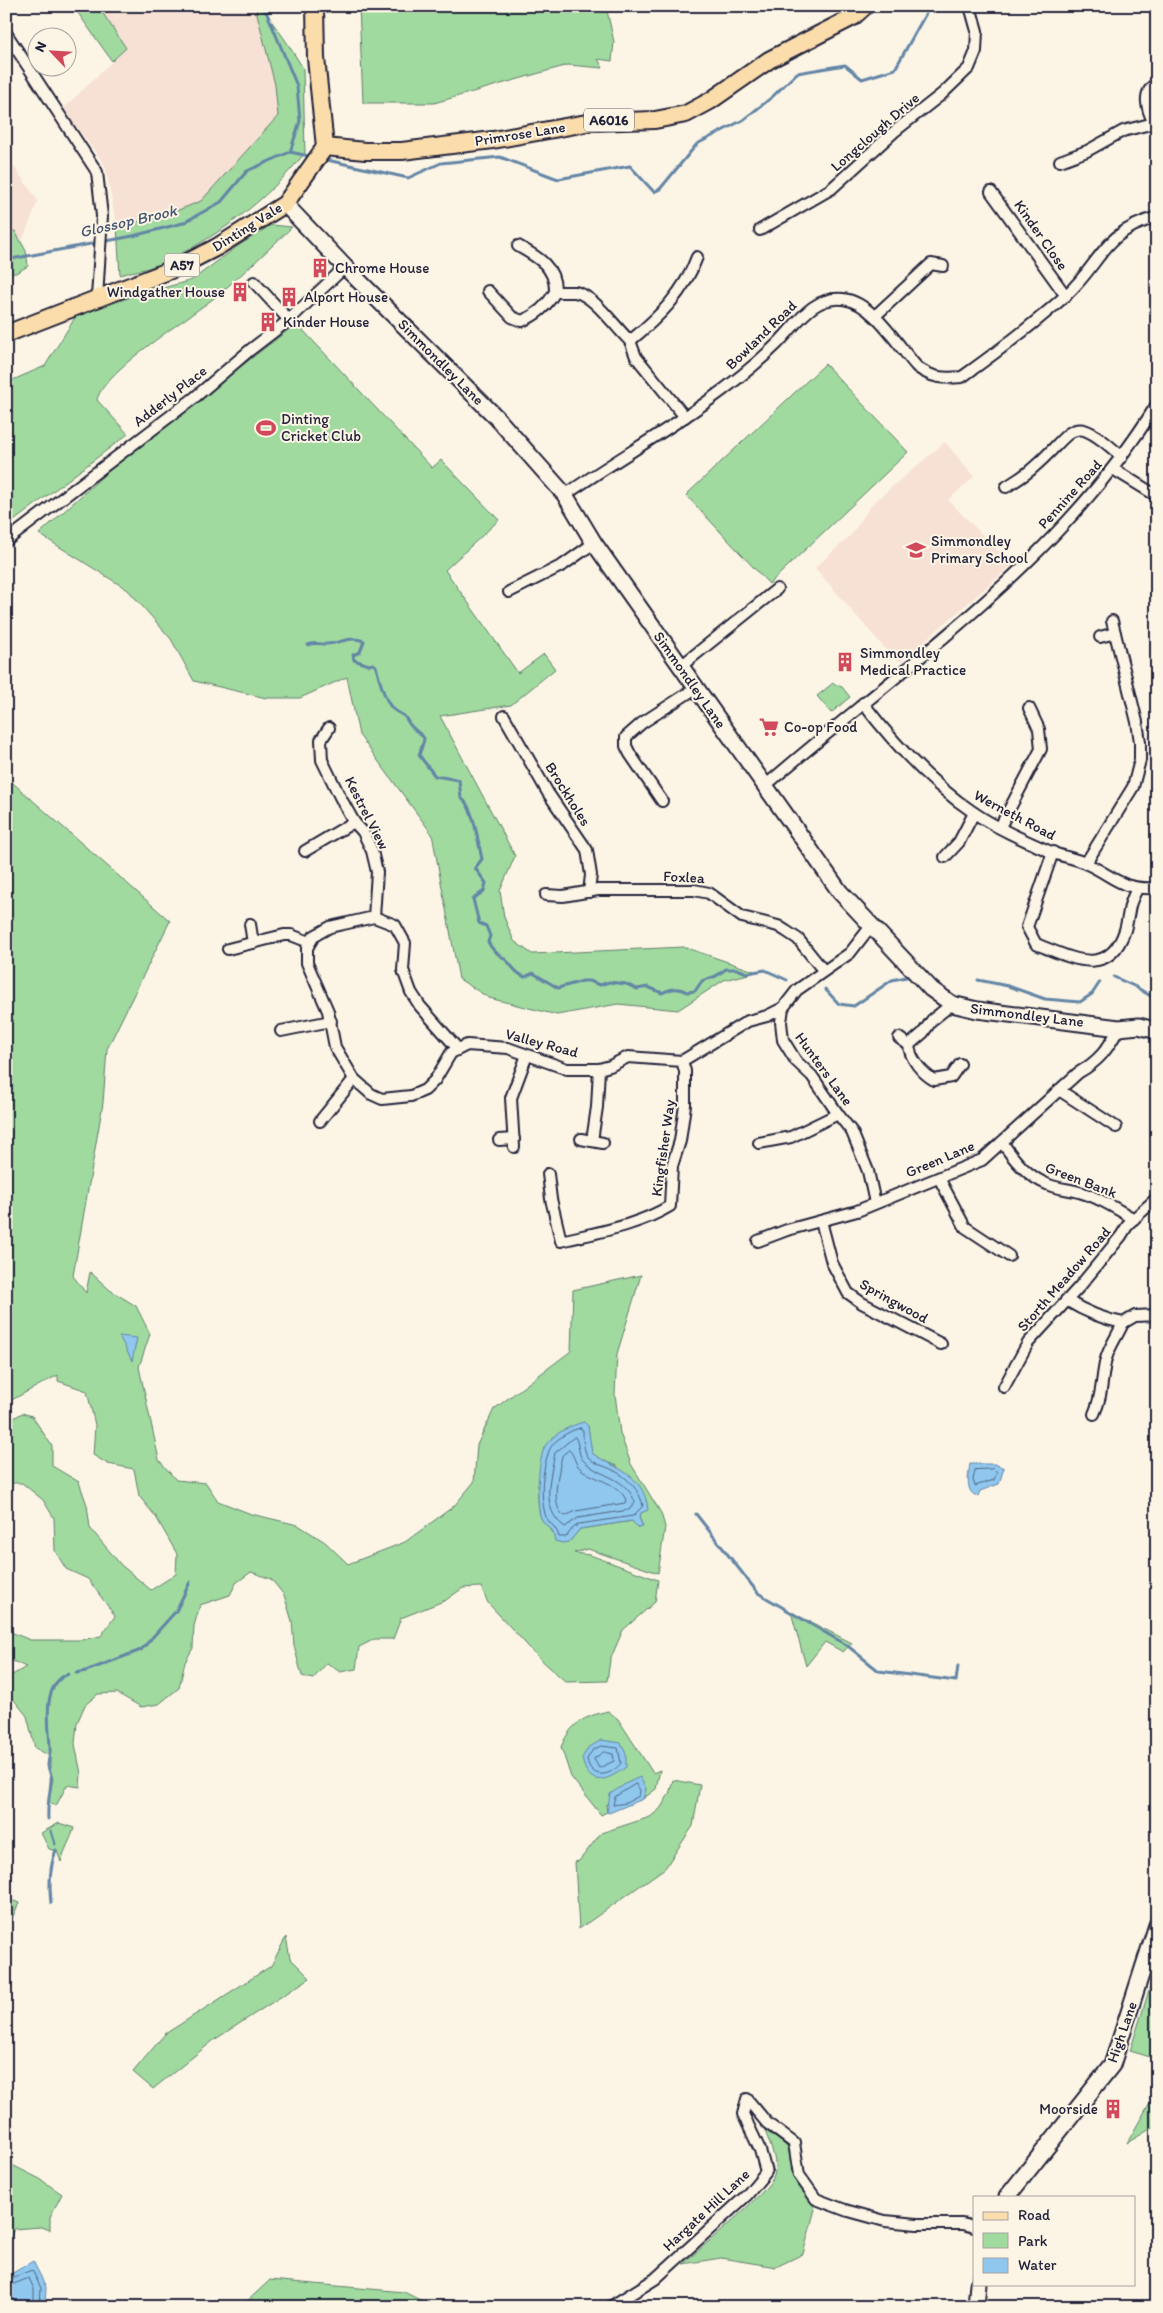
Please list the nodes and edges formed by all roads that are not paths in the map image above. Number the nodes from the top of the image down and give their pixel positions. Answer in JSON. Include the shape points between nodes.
{"nodes":[{"id":1,"x":315,"y":6,"type":"edge"},
{"id":2,"x":865,"y":6,"type":"edge"},
{"id":3,"x":970,"y":6,"type":"edge"},
{"id":4,"x":6,"y":33,"type":"edge"},
{"id":5,"x":1157,"y":83,"type":"edge"},
{"id":6,"x":1155,"y":123,"type":"edge"},
{"id":7,"x":325,"y":147,"type":"junction"},
{"id":8,"x":1060,"y":161,"type":"dead end"},
{"id":9,"x":992,"y":192,"type":"dead end"},
{"id":10,"x":286,"y":204,"type":"junction"},
{"id":11,"x":1157,"y":217,"type":"edge"},
{"id":12,"x":760,"y":230,"type":"dead end"},
{"id":13,"x":518,"y":246,"type":"dead end"},
{"id":14,"x":697,"y":257,"type":"dead end"},
{"id":15,"x":943,"y":266,"type":"dead end"},
{"id":16,"x":345,"y":267,"type":"junction"},
{"id":17,"x":254,"y":282,"type":"dead end"},
{"id":18,"x":488,"y":291,"type":"dead end"},
{"id":19,"x":555,"y":292,"type":"junction"},
{"id":20,"x":1066,"y":296,"type":"junction"},
{"id":21,"x":97,"y":298,"type":"junction"},
{"id":22,"x":875,"y":316,"type":"junction"},
{"id":23,"x":289,"y":320,"type":"junction"},
{"id":24,"x":6,"y":334,"type":"edge"},
{"id":25,"x":630,"y":341,"type":"junction"},
{"id":26,"x":1157,"y":404,"type":"edge"},
{"id":27,"x":685,"y":417,"type":"junction"},
{"id":28,"x":1122,"y":457,"type":"junction"},
{"id":29,"x":1113,"y":469,"type":"junction"},
{"id":30,"x":1006,"y":487,"type":"dead end"},
{"id":31,"x":565,"y":495,"type":"junction"},
{"id":32,"x":1157,"y":496,"type":"edge"},
{"id":33,"x":6,"y":541,"type":"edge"},
{"id":34,"x":594,"y":544,"type":"junction"},
{"id":35,"x":776,"y":589,"type":"dead end"},
{"id":36,"x":509,"y":592,"type":"dead end"},
{"id":37,"x":1112,"y":621,"type":"dead end"},
{"id":38,"x":1115,"y":633,"type":"junction"},
{"id":39,"x":1100,"y":637,"type":"dead end"},
{"id":40,"x":681,"y":666,"type":"junction"},
{"id":41,"x":696,"y":688,"type":"junction"},
{"id":42,"x":864,"y":703,"type":"junction"},
{"id":43,"x":1029,"y":708,"type":"dead end"},
{"id":44,"x":504,"y":716,"type":"dead end"},
{"id":45,"x":329,"y":728,"type":"dead end"},
{"id":46,"x":765,"y":786,"type":"junction"},
{"id":47,"x":662,"y":801,"type":"dead end"},
{"id":48,"x":974,"y":813,"type":"junction"},
{"id":49,"x":354,"y":822,"type":"junction"},
{"id":50,"x":1000,"y":827,"type":"junction"},
{"id":51,"x":305,"y":851,"type":"dead end"},
{"id":52,"x":1053,"y":852,"type":"junction"},
{"id":53,"x":945,"y":857,"type":"dead end"},
{"id":54,"x":1086,"y":863,"type":"junction"},
{"id":55,"x":1157,"y":888,"type":"edge"},
{"id":56,"x":1137,"y":889,"type":"junction"},
{"id":57,"x":588,"y":892,"type":"junction"},
{"id":58,"x":546,"y":895,"type":"dead end"},
{"id":59,"x":374,"y":917,"type":"junction"},
{"id":60,"x":250,"y":924,"type":"dead end"},
{"id":61,"x":871,"y":926,"type":"junction"},
{"id":62,"x":309,"y":942,"type":"junction"},
{"id":63,"x":253,"y":943,"type":"junction"},
{"id":64,"x":228,"y":949,"type":"dead end"},
{"id":65,"x":823,"y":970,"type":"junction"},
{"id":66,"x":952,"y":1004,"type":"junction"},
{"id":67,"x":783,"y":1008,"type":"junction"},
{"id":68,"x":331,"y":1021,"type":"junction"},
{"id":69,"x":1119,"y":1028,"type":"junction"},
{"id":70,"x":281,"y":1031,"type":"dead end"},
{"id":71,"x":1157,"y":1031,"type":"edge"},
{"id":72,"x":899,"y":1038,"type":"dead end"},
{"id":73,"x":909,"y":1045,"type":"junction"},
{"id":74,"x":458,"y":1049,"type":"junction"},
{"id":75,"x":527,"y":1055,"type":"junction"},
{"id":76,"x":682,"y":1061,"type":"junction"},
{"id":77,"x":960,"y":1064,"type":"dead end"},
{"id":78,"x":599,"y":1068,"type":"junction"},
{"id":79,"x":354,"y":1080,"type":"junction"},
{"id":80,"x":1059,"y":1090,"type":"junction"},
{"id":81,"x":838,"y":1114,"type":"junction"},
{"id":82,"x":320,"y":1120,"type":"dead end"},
{"id":83,"x":1116,"y":1127,"type":"dead end"},
{"id":84,"x":580,"y":1139,"type":"dead end"},
{"id":85,"x":499,"y":1140,"type":"dead end"},
{"id":86,"x":592,"y":1141,"type":"junction"},
{"id":87,"x":1002,"y":1142,"type":"junction"},
{"id":88,"x":603,"y":1143,"type":"dead end"},
{"id":89,"x":759,"y":1143,"type":"dead end"},
{"id":90,"x":548,"y":1174,"type":"dead end"},
{"id":91,"x":939,"y":1178,"type":"junction"},
{"id":92,"x":1157,"y":1198,"type":"edge"},
{"id":93,"x":875,"y":1203,"type":"junction"},
{"id":94,"x":1134,"y":1219,"type":"junction"},
{"id":95,"x":822,"y":1221,"type":"junction"},
{"id":96,"x":758,"y":1241,"type":"dead end"},
{"id":97,"x":1009,"y":1256,"type":"dead end"},
{"id":98,"x":1066,"y":1300,"type":"junction"},
{"id":99,"x":1157,"y":1315,"type":"edge"},
{"id":100,"x":1123,"y":1323,"type":"junction"},
{"id":101,"x":941,"y":1344,"type":"dead end"},
{"id":102,"x":1004,"y":1387,"type":"dead end"},
{"id":103,"x":1094,"y":1414,"type":"dead end"},
{"id":104,"x":1157,"y":1925,"type":"edge"},
{"id":105,"x":1007,"y":2196,"type":"edge"},
{"id":106,"x":973,"y":2227,"type":"edge"},
{"id":107,"x":978,"y":2286,"type":"edge"},
{"id":108,"x":610,"y":2307,"type":"edge"},
{"id":109,"x":976,"y":2307,"type":"edge"}],
"edges":[{"from":1,"to":7,"type":"main road","via":[[316,58]]},
{"from":2,"to":7,"type":"main road","name":"Primrose Lane","number":"A6016","via":[[852,17],[769,60],[686,114],[654,120],[592,122],[493,140],[402,151]]},
{"from":3,"to":12,"type":"street","name":"Longclough Drive","via":[[977,31],[976,51],[969,68],[831,190]]},
{"from":4,"to":21,"type":"street","via":[[97,172],[102,225]]},
{"from":5,"to":6,"type":"street","via":[[1147,94],[1146,110]]},
{"from":6,"to":8,"type":"street","via":[[1123,131],[1087,151]]},
{"from":7,"to":10,"type":"main road","name":"Dinting Vale","number":"A57"},
{"from":9,"to":20,"type":"street","name":"Kinder Close"},
{"from":10,"to":16,"type":"street","name":"Simmondley Lane"},
{"from":10,"to":21,"type":"main road","name":"Dinting Vale","number":"A57","via":[[176,268]]},
{"from":11,"to":20,"type":"street","name":"Bowland Road","via":[[1123,231],[1105,246]]},
{"from":13,"to":19,"type":"street","via":[[539,258],[549,269],[555,280]]},
{"from":14,"to":25,"type":"street","via":[[692,272],[672,302]]},
{"from":15,"to":22,"type":"street","via":[[931,264]]},
{"from":16,"to":23,"type":"street","name":"Adderly Place"},
{"from":16,"to":31,"type":"street","name":"Simmondley Lane","via":[[492,413]]},
{"from":17,"to":23,"type":"street"},
{"from":18,"to":19,"type":"street","via":[[512,317],[522,321],[534,316]]},
{"from":19,"to":25,"type":"street","via":[[576,292],[597,304],[615,328]]},
{"from":20,"to":22,"type":"street","name":"Bowland Road","via":[[962,377],[942,379],[917,367]]},
{"from":21,"to":24,"type":"main road","name":"Dinting Vale","number":"A57"},
{"from":22,"to":27,"type":"street","name":"Bowland Road","via":[[857,303],[842,299],[825,300],[808,309],[778,343],[740,377]]},
{"from":23,"to":33,"type":"street","name":"Adderly Place","via":[[194,398]]},
{"from":25,"to":27,"type":"street","via":[[636,357]]},
{"from":26,"to":28,"type":"street","name":"Pennine Road"},
{"from":27,"to":31,"type":"street","name":"Bowland Road"},
{"from":28,"to":29,"type":"street","name":"Pennine Road"},
{"from":28,"to":30,"type":"street","via":[[1102,439],[1079,429],[1065,436],[1034,468]]},
{"from":29,"to":32,"type":"street"},
{"from":29,"to":42,"type":"street","name":"Pennine Road","via":[[1012,578]]},
{"from":31,"to":34,"type":"street","name":"Simmondley Lane"},
{"from":34,"to":36,"type":"street","via":[[562,565]]},
{"from":34,"to":40,"type":"street","name":"Simmondley Lane"},
{"from":35,"to":40,"type":"street"},
{"from":37,"to":38,"type":"street"},
{"from":38,"to":39,"type":"street"},
{"from":38,"to":54,"type":"street","via":[[1137,722],[1140,760],[1133,787]]},
{"from":40,"to":41,"type":"street","name":"Simmondley Lane"},
{"from":41,"to":46,"type":"street","name":"Simmondley Lane"},
{"from":41,"to":47,"type":"street","via":[[626,737],[630,754]]},
{"from":42,"to":46,"type":"street","name":"Pennine Road"},
{"from":42,"to":48,"type":"street","name":"Werneth Road","via":[[891,740],[916,766]]},
{"from":43,"to":50,"type":"street","via":[[1039,729],[1041,749]]},
{"from":44,"to":57,"type":"street","name":"Brockholes","via":[[548,793],[587,850],[591,876]]},
{"from":45,"to":49,"type":"street","name":"Kestrel View","via":[[321,740],[322,760]]},
{"from":46,"to":61,"type":"street","name":"Simmondley Lane","via":[[840,892]]},
{"from":48,"to":50,"type":"street","name":"Werneth Road"},
{"from":48,"to":53,"type":"street","via":[[959,842]]},
{"from":49,"to":51,"type":"street"},
{"from":49,"to":59,"type":"street","name":"Kestrel View","via":[[364,832],[377,872]]},
{"from":50,"to":52,"type":"street","name":"Werneth Road"},
{"from":52,"to":54,"type":"street","name":"Werneth Road"},
{"from":52,"to":56,"type":"street","via":[[1027,927],[1036,944],[1089,962],[1104,960],[1117,949],[1125,928],[1128,905]]},
{"from":54,"to":56,"type":"street","name":"Werneth Road","via":[[1119,883]]},
{"from":55,"to":56,"type":"street","name":"Werneth Road"},
{"from":57,"to":58,"type":"street","name":"Foxlea"},
{"from":57,"to":65,"type":"street","name":"Foxlea","via":[[708,892],[742,917],[778,926],[798,939]]},
{"from":59,"to":62,"type":"street","via":[[330,926],[320,930]]},
{"from":59,"to":74,"type":"street","via":[[395,925],[401,933],[405,943],[403,970],[410,992]]},
{"from":60,"to":63,"type":"street"},
{"from":61,"to":65,"type":"street","via":[[850,953]]},
{"from":61,"to":66,"type":"street","name":"Simmondley Lane","via":[[931,989]]},
{"from":62,"to":63,"type":"street","via":[[284,935]]},
{"from":62,"to":68,"type":"street","via":[[307,963]]},
{"from":63,"to":64,"type":"street"},
{"from":65,"to":67,"type":"street","via":[[796,990]]},
{"from":66,"to":69,"type":"street","name":"Simmondley Lane"},
{"from":66,"to":73,"type":"street"},
{"from":67,"to":76,"type":"street","via":[[748,1021]]},
{"from":67,"to":81,"type":"street","name":"Hunters Lane","via":[[783,1040]]},
{"from":68,"to":70,"type":"street"},
{"from":68,"to":79,"type":"street","via":[[336,1047]]},
{"from":69,"to":71,"type":"street","name":"Simmondley Lane","via":[[1139,1026]]},
{"from":69,"to":80,"type":"street","name":"Green Lane","via":[[1095,1064],[1078,1073]]},
{"from":72,"to":73,"type":"street"},
{"from":73,"to":77,"type":"street","via":[[920,1069],[934,1080],[950,1077]]},
{"from":74,"to":75,"type":"street","name":"Valley Road","via":[[473,1044],[508,1048]]},
{"from":74,"to":79,"type":"street","via":[[451,1053],[435,1080],[425,1090],[411,1096],[382,1099]]},
{"from":75,"to":78,"type":"street","name":"Valley Road","via":[[568,1069]]},
{"from":75,"to":85,"type":"street","via":[[511,1098],[514,1143]]},
{"from":76,"to":78,"type":"street","name":"Valley Road","via":[[628,1057]]},
{"from":76,"to":90,"type":"street","name":"Kingfisher Way","via":[[685,1105],[680,1141],[672,1166],[670,1206],[631,1224],[561,1241]]},
{"from":78,"to":86,"type":"street","via":[[598,1107]]},
{"from":79,"to":82,"type":"street"},
{"from":80,"to":83,"type":"street"},
{"from":80,"to":87,"type":"street","name":"Green Lane"},
{"from":81,"to":89,"type":"street","via":[[791,1137]]},
{"from":81,"to":93,"type":"street","name":"Hunters Lane","via":[[852,1132],[868,1171]]},
{"from":84,"to":86,"type":"street"},
{"from":86,"to":88,"type":"street"},
{"from":87,"to":91,"type":"street","name":"Green Lane","via":[[982,1160]]},
{"from":87,"to":94,"type":"street","name":"Green Bank","via":[[1031,1176],[1048,1185],[1079,1192]]},
{"from":91,"to":93,"type":"street","name":"Green Lane"},
{"from":91,"to":97,"type":"street","via":[[965,1227]]},
{"from":92,"to":94,"type":"street","name":"Storth Meadow Road"},
{"from":93,"to":95,"type":"street","name":"Green Lane"},
{"from":94,"to":98,"type":"street","name":"Storth Meadow Road"},
{"from":95,"to":96,"type":"street","name":"Green Lane"},
{"from":95,"to":101,"type":"street","name":"Springwood","via":[[832,1262],[848,1294]]},
{"from":98,"to":100,"type":"street","via":[[1086,1312]]},
{"from":98,"to":102,"type":"street","name":"Storth Meadow Road","via":[[1028,1343]]},
{"from":99,"to":100,"type":"street","via":[[1135,1316]]},
{"from":100,"to":103,"type":"street","via":[[1107,1356],[1100,1399]]},
{"from":104,"to":105,"type":"street","name":"High Lane","via":[[1112,2065]]},
{"from":106,"to":108,"type":"street","name":"Hargate Hill Lane","via":[[885,2221],[816,2199],[799,2175],[794,2143],[767,2123],[747,2099],[743,2114],[760,2150],[766,2172],[747,2195],[655,2278]]},
{"from":107,"to":109,"type":"street"}]}
